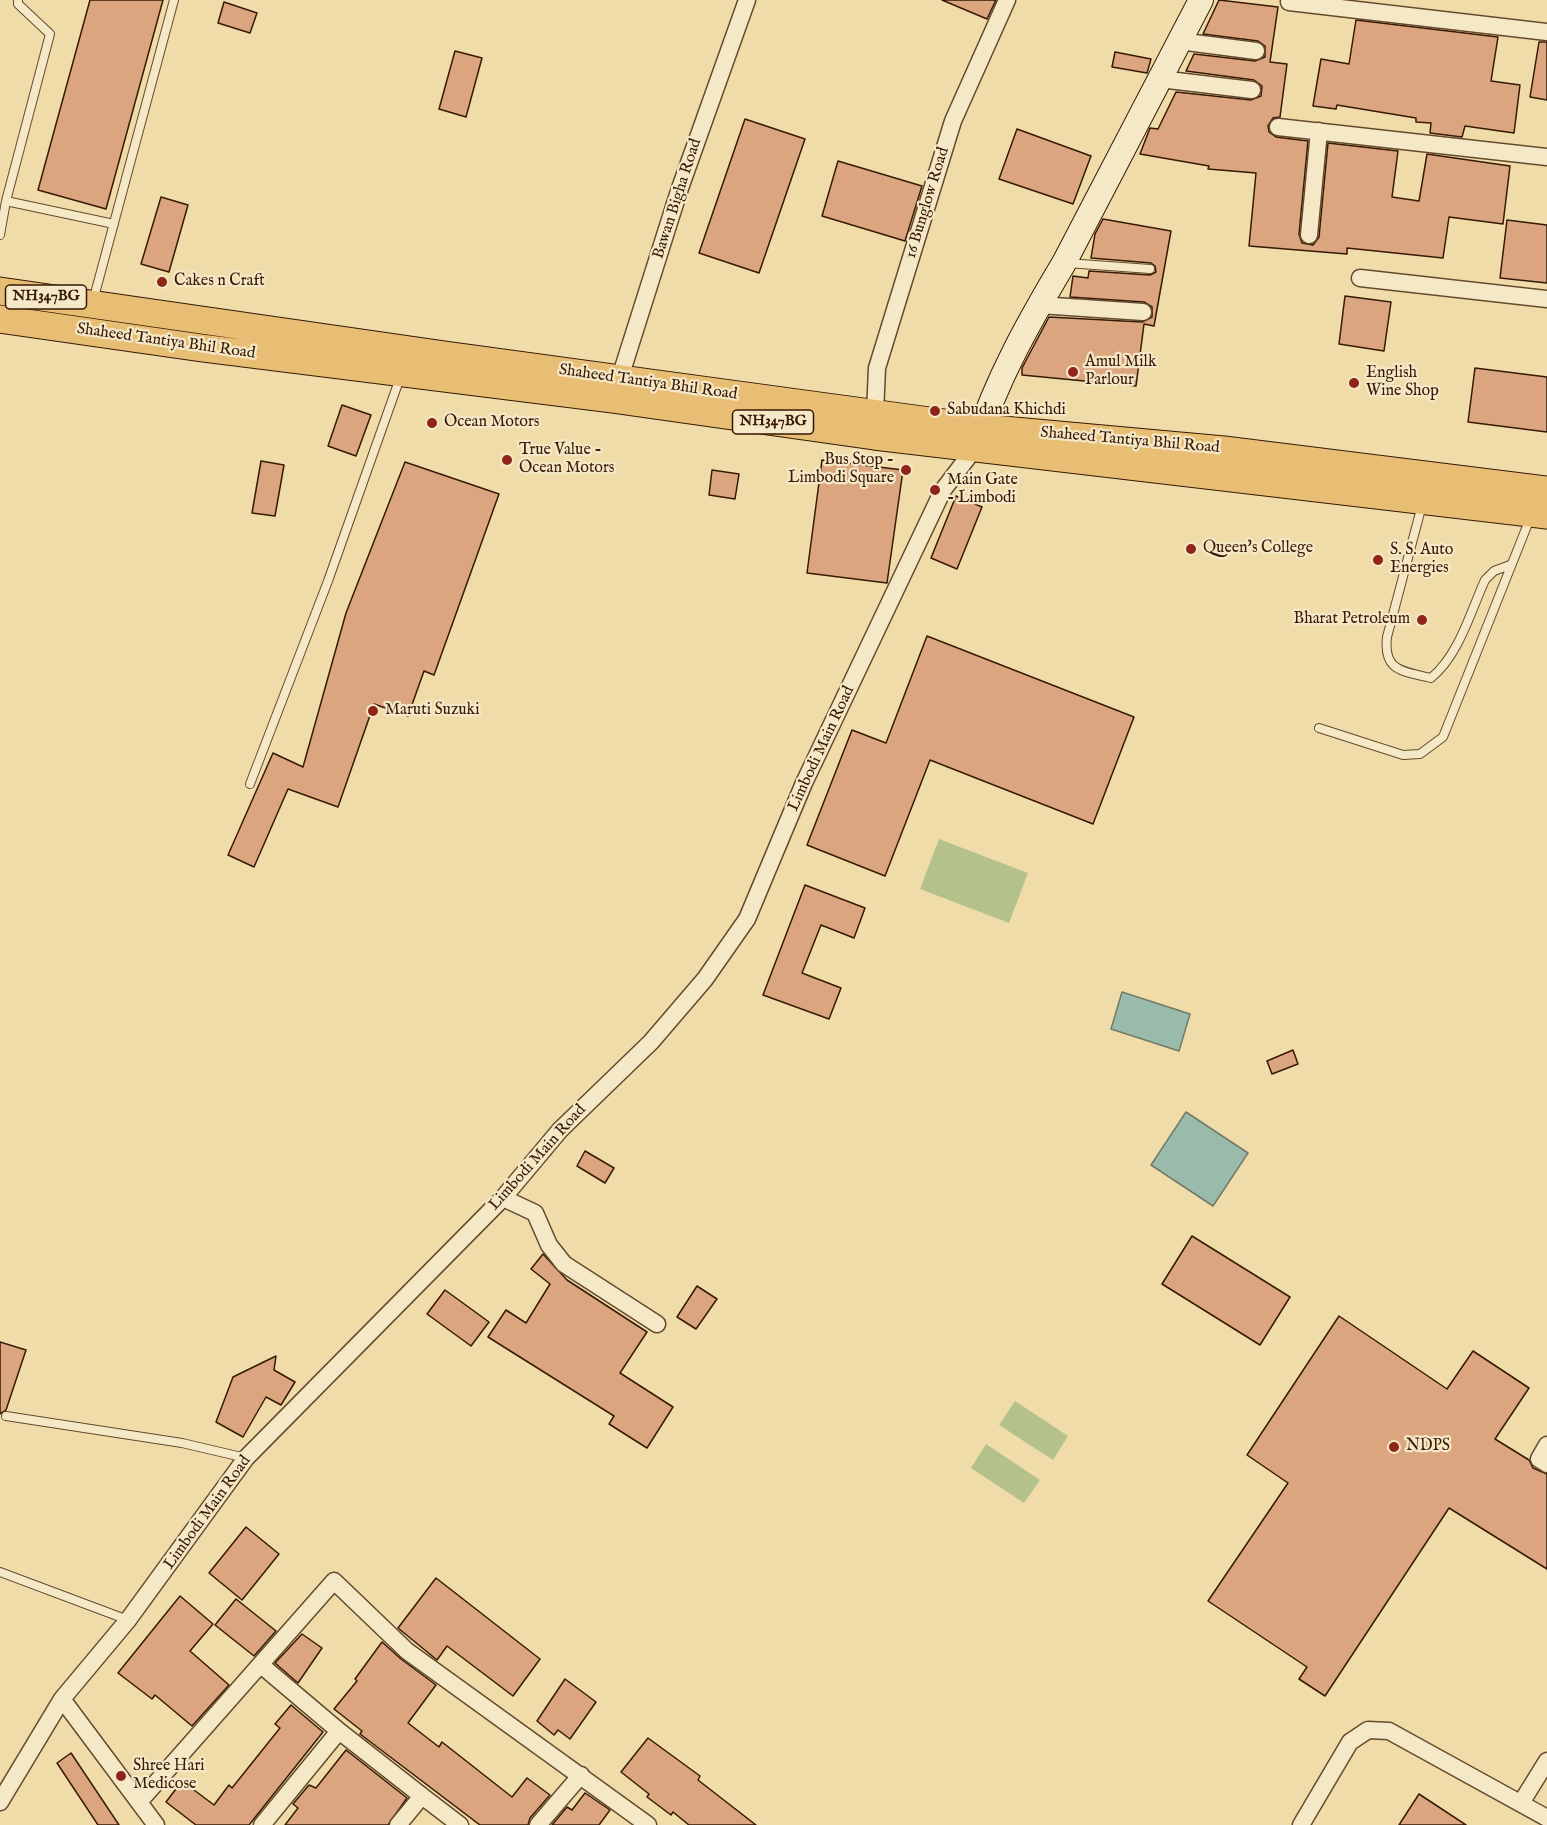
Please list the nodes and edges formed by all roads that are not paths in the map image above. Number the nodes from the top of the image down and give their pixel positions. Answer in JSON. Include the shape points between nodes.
{"nodes":[{"id":1,"x":18,"y":0,"type":"edge"},
{"id":2,"x":174,"y":0,"type":"edge"},
{"id":3,"x":747,"y":0,"type":"edge"},
{"id":4,"x":1007,"y":0,"type":"edge"},
{"id":5,"x":1201,"y":0,"type":"edge"},
{"id":6,"x":1289,"y":2,"type":"dead end"},
{"id":7,"x":1547,"y":32,"type":"edge"},
{"id":8,"x":1179,"y":42,"type":"junction"},
{"id":9,"x":1256,"y":51,"type":"dead end"},
{"id":10,"x":1160,"y":79,"type":"junction"},
{"id":11,"x":1252,"y":90,"type":"dead end"},
{"id":12,"x":1278,"y":127,"type":"dead end"},
{"id":13,"x":1319,"y":132,"type":"junction"},
{"id":14,"x":1547,"y":156,"type":"edge"},
{"id":15,"x":6,"y":201,"type":"junction"},
{"id":16,"x":114,"y":224,"type":"junction"},
{"id":17,"x":1309,"y":235,"type":"dead end"},
{"id":18,"x":0,"y":236,"type":"edge"},
{"id":19,"x":1064,"y":263,"type":"junction"},
{"id":20,"x":1150,"y":269,"type":"dead end"},
{"id":21,"x":1360,"y":278,"type":"dead end"},
{"id":22,"x":0,"y":291,"type":"edge"},
{"id":23,"x":1547,"y":299,"type":"edge"},
{"id":24,"x":92,"y":304,"type":"junction"},
{"id":25,"x":1039,"y":305,"type":"junction"},
{"id":26,"x":1143,"y":312,"type":"dead end"},
{"id":27,"x":0,"y":319,"type":"edge"},
{"id":28,"x":402,"y":372,"type":"junction"},
{"id":29,"x":616,"y":389,"type":"junction"},
{"id":30,"x":875,"y":413,"type":"junction"},
{"id":31,"x":978,"y":438,"type":"junction"},
{"id":32,"x":1547,"y":490,"type":"edge"},
{"id":33,"x":1423,"y":501,"type":"junction"},
{"id":34,"x":1539,"y":514,"type":"edge"},
{"id":35,"x":1510,"y":566,"type":"junction"},
{"id":36,"x":1319,"y":728,"type":"dead end"},
{"id":37,"x":250,"y":784,"type":"dead end"},
{"id":38,"x":503,"y":1198,"type":"junction"},
{"id":39,"x":657,"y":1324,"type":"dead end"},
{"id":40,"x":6,"y":1416,"type":"dead end"},
{"id":41,"x":1547,"y":1445,"type":"edge"},
{"id":42,"x":246,"y":1458,"type":"junction"},
{"id":43,"x":1547,"y":1464,"type":"edge"},
{"id":44,"x":0,"y":1572,"type":"edge"},
{"id":45,"x":128,"y":1620,"type":"junction"},
{"id":46,"x":261,"y":1665,"type":"junction"},
{"id":47,"x":62,"y":1699,"type":"junction"},
{"id":48,"x":339,"y":1731,"type":"junction"},
{"id":49,"x":1547,"y":1761,"type":"edge"},
{"id":50,"x":581,"y":1775,"type":"junction"},
{"id":51,"x":422,"y":1796,"type":"junction"},
{"id":52,"x":0,"y":1802,"type":"edge"},
{"id":53,"x":140,"y":1802,"type":"junction"},
{"id":54,"x":1521,"y":1803,"type":"junction"},
{"id":55,"x":1547,"y":1818,"type":"edge"},
{"id":56,"x":156,"y":1825,"type":"edge"},
{"id":57,"x":262,"y":1825,"type":"edge"},
{"id":58,"x":398,"y":1825,"type":"edge"},
{"id":59,"x":460,"y":1825,"type":"edge"},
{"id":60,"x":538,"y":1825,"type":"edge"},
{"id":61,"x":648,"y":1825,"type":"edge"},
{"id":62,"x":1301,"y":1825,"type":"edge"}],
"edges":[{"from":1,"to":15,"type":"lane","via":[[50,34]]},
{"from":2,"to":16,"type":"lane"},
{"from":3,"to":29,"type":"street","name":"Bawan Bigha Road","via":[[679,191]]},
{"from":4,"to":30,"type":"street","name":"16 Bunglow Road","via":[[953,121],[877,368]]},
{"from":5,"to":8,"type":"street"},
{"from":6,"to":7,"type":"street"},
{"from":8,"to":9,"type":"street"},
{"from":8,"to":10,"type":"street"},
{"from":10,"to":11,"type":"street"},
{"from":10,"to":19,"type":"street"},
{"from":12,"to":13,"type":"street"},
{"from":13,"to":14,"type":"street"},
{"from":13,"to":17,"type":"street"},
{"from":15,"to":16,"type":"lane"},
{"from":15,"to":18,"type":"lane"},
{"from":16,"to":24,"type":"lane"},
{"from":19,"to":20,"type":"lane"},
{"from":19,"to":25,"type":"street"},
{"from":21,"to":23,"type":"street"},
{"from":22,"to":24,"type":"main road","name":"Shaheed Tantiya Bhil Road","number":"NH347BG"},
{"from":24,"to":29,"type":"main road","name":"Shaheed Tantiya Bhil Road","number":"NH347BG"},
{"from":25,"to":26,"type":"street"},
{"from":25,"to":31,"type":"street","via":[[996,389]]},
{"from":27,"to":28,"type":"main road","name":"Shaheed Tantiya Bhil Road","number":"NH347BG"},
{"from":28,"to":29,"type":"main road","name":"Shaheed Tantiya Bhil Road","number":"NH347BG"},
{"from":28,"to":37,"type":"lane"},
{"from":29,"to":30,"type":"main road","name":"Shaheed Tantiya Bhil Road","number":"NH347BG"},
{"from":29,"to":31,"type":"main road","name":"Shaheed Tantiya Bhil Road","number":"NH347BG"},
{"from":30,"to":31,"type":"main road","name":"Shaheed Tantiya Bhil Road","number":"NH347BG"},
{"from":31,"to":32,"type":"main road","name":"Shaheed Tantiya Bhil Road","number":"NH347BG","via":[[1224,450]]},
{"from":31,"to":33,"type":"main road","name":"Shaheed Tantiya Bhil Road","number":"NH347BG"},
{"from":31,"to":38,"type":"street","name":"Limbodi Main Road","via":[[943,490],[804,783],[747,919],[705,979],[651,1042],[560,1130]]},
{"from":33,"to":34,"type":"main road","name":"Shaheed Tantiya Bhil Road","number":"NH347BG"},
{"from":33,"to":35,"type":"lane","via":[[1387,637],[1385,654],[1390,663],[1400,670],[1431,678],[1451,654],[1485,580],[1494,571]]},
{"from":34,"to":35,"type":"lane"},
{"from":35,"to":36,"type":"lane","via":[[1443,737],[1420,754],[1403,756]]},
{"from":38,"to":39,"type":"street","via":[[535,1213],[549,1245],[564,1264]]},
{"from":38,"to":42,"type":"street","name":"Limbodi Main Road"},
{"from":40,"to":42,"type":"lane","via":[[182,1443]]},
{"from":41,"to":43,"type":"street","via":[[1539,1459]]},
{"from":42,"to":45,"type":"street","name":"Limbodi Main Road"},
{"from":44,"to":45,"type":"lane"},
{"from":45,"to":47,"type":"street","name":"Limbodi Main Road"},
{"from":46,"to":48,"type":"street"},
{"from":46,"to":50,"type":"street","via":[[334,1581],[407,1652]]},
{"from":46,"to":53,"type":"street"},
{"from":47,"to":52,"type":"street","name":"Limbodi Main Road"},
{"from":47,"to":53,"type":"street"},
{"from":48,"to":51,"type":"street"},
{"from":48,"to":57,"type":"street"},
{"from":49,"to":54,"type":"street"},
{"from":50,"to":60,"type":"street"},
{"from":50,"to":61,"type":"street"},
{"from":51,"to":58,"type":"street"},
{"from":51,"to":59,"type":"street"},
{"from":53,"to":56,"type":"street"},
{"from":54,"to":55,"type":"street"},
{"from":54,"to":62,"type":"street","via":[[1389,1731],[1368,1730],[1350,1742]]}]}
